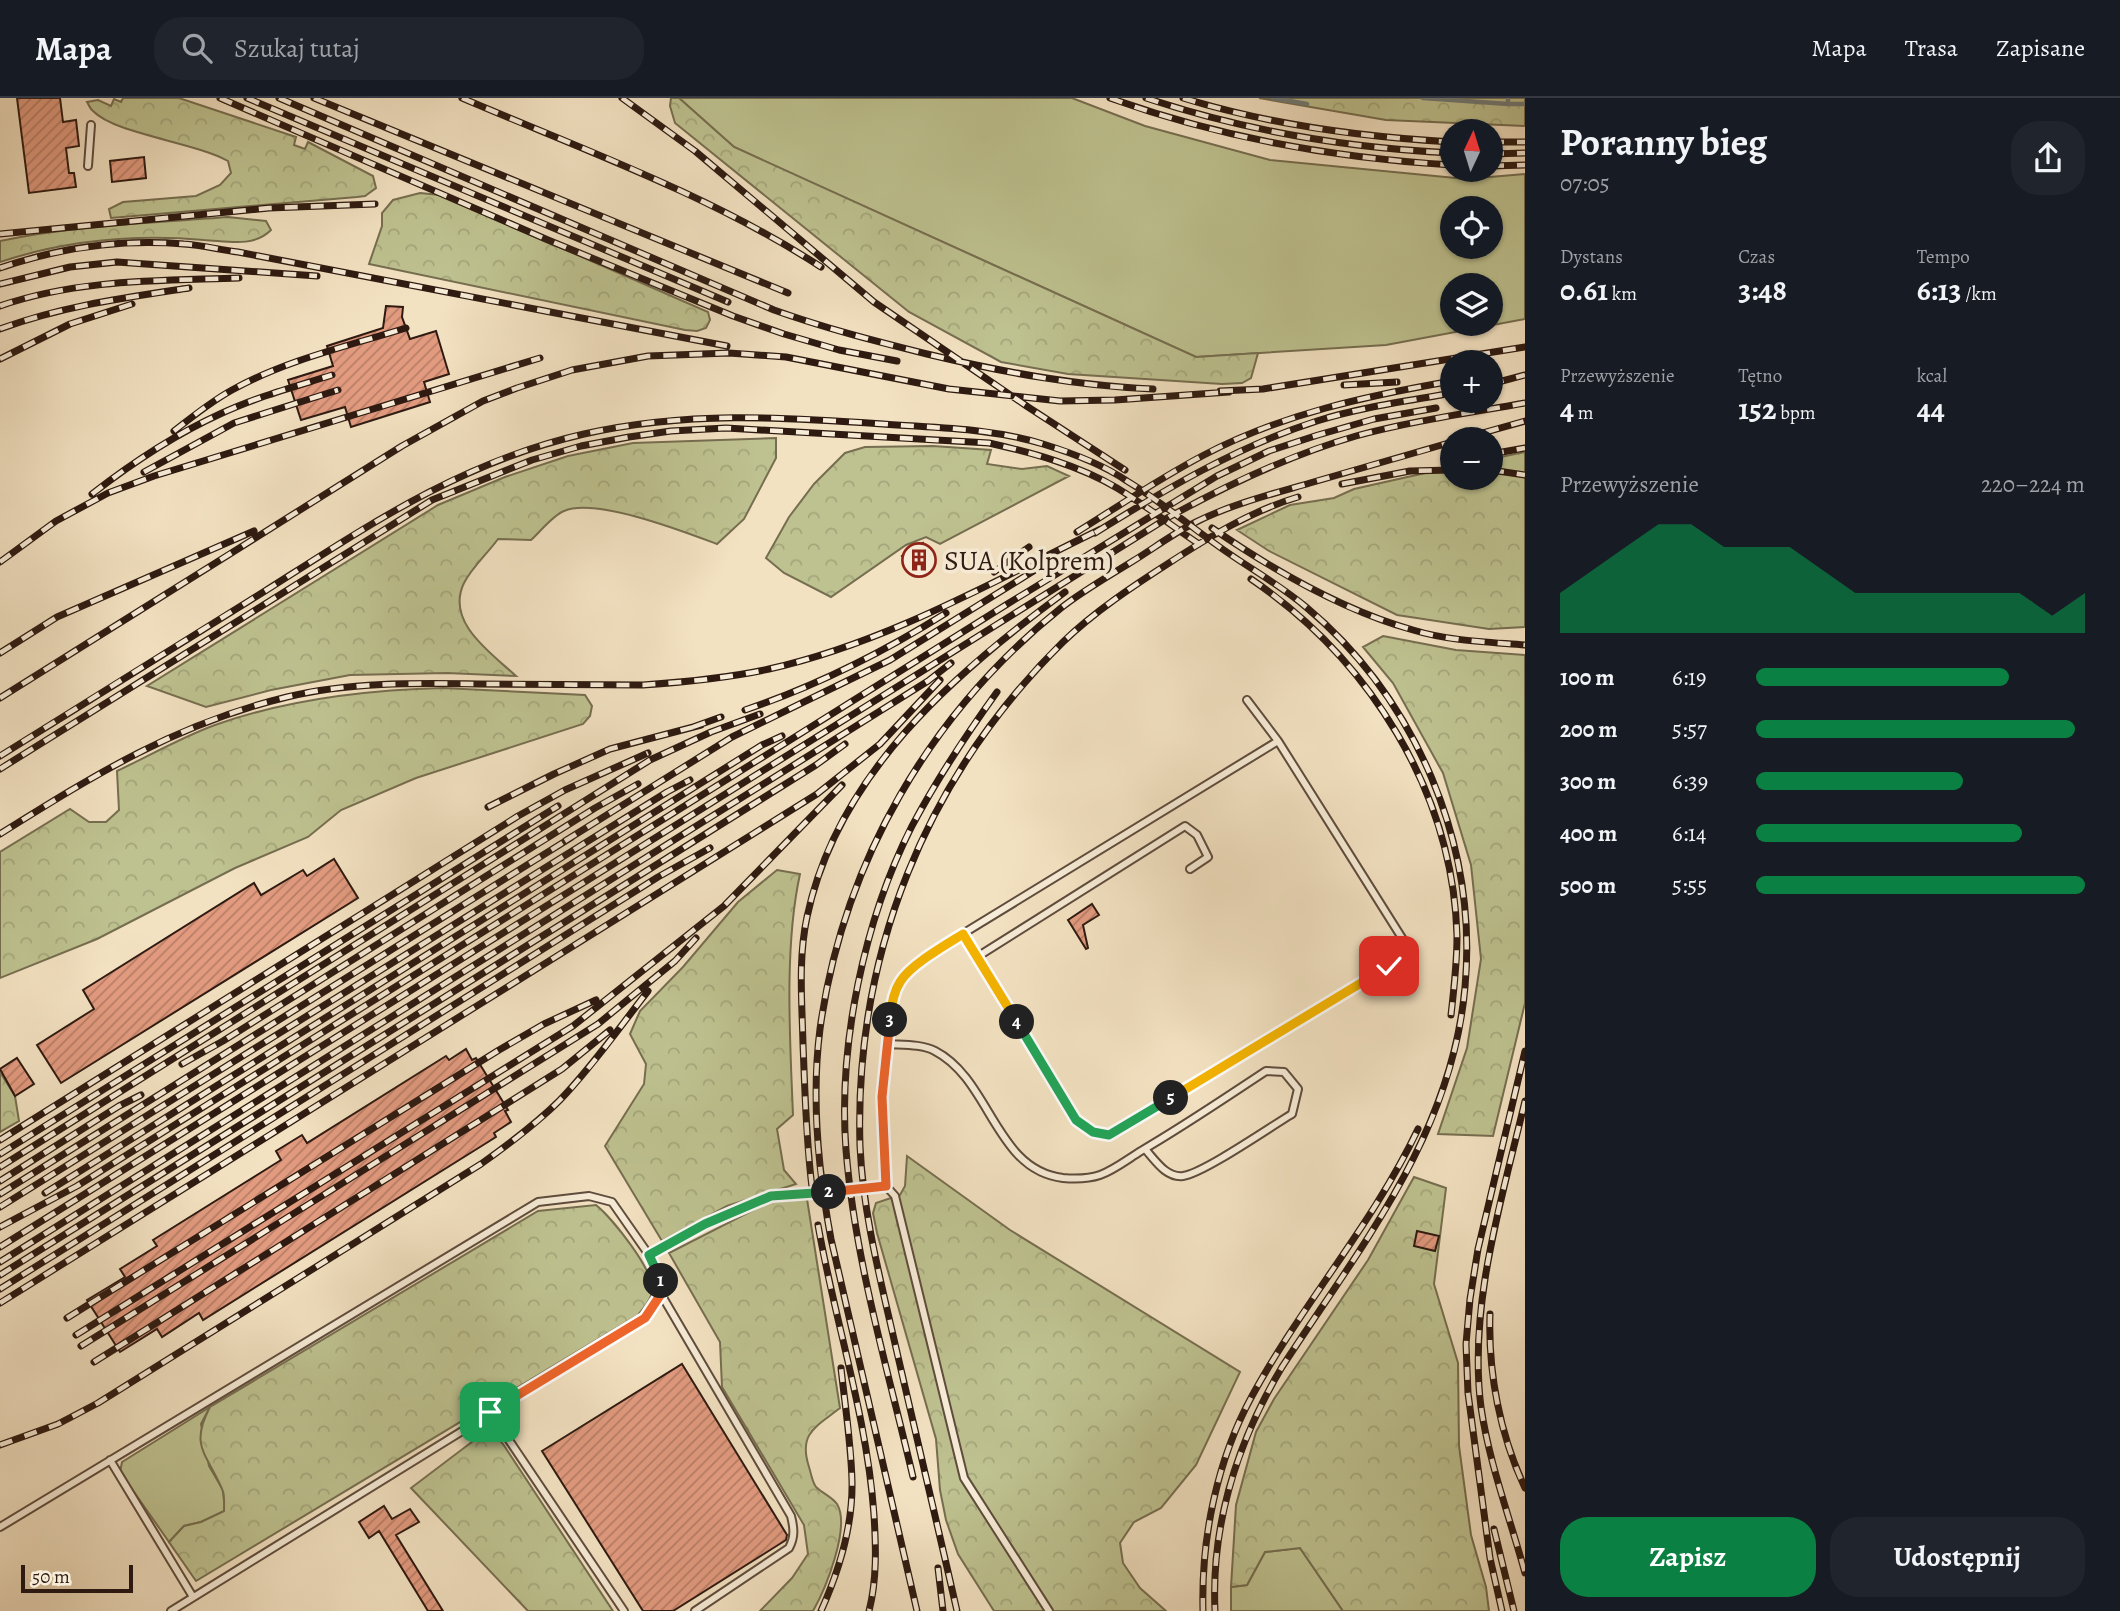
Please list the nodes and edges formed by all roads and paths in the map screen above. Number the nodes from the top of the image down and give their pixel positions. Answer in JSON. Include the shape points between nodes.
{"nodes":[{"id":1,"x":91,"y":125,"type":"dead end"},
{"id":2,"x":88,"y":166,"type":"dead end"},
{"id":3,"x":1247,"y":700,"type":"dead end"},
{"id":4,"x":1278,"y":741,"type":"junction"},
{"id":5,"x":1190,"y":869,"type":"dead end"},
{"id":6,"x":963,"y":934,"type":"junction"},
{"id":7,"x":977,"y":957,"type":"junction"},
{"id":8,"x":888,"y":1044,"type":"junction"},
{"id":9,"x":1145,"y":1149,"type":"junction"},
{"id":10,"x":886,"y":1186,"type":"junction"},
{"id":11,"x":649,"y":1255,"type":"junction"},
{"id":12,"x":661,"y":1294,"type":"junction"},
{"id":13,"x":490,"y":1412,"type":"junction"},
{"id":14,"x":110,"y":1460,"type":"junction"},
{"id":15,"x":0,"y":1527,"type":"edge"},
{"id":16,"x":193,"y":1597,"type":"junction"},
{"id":17,"x":171,"y":1611,"type":"edge"},
{"id":18,"x":624,"y":1611,"type":"edge"},
{"id":19,"x":695,"y":1611,"type":"edge"},
{"id":20,"x":1049,"y":1611,"type":"edge"}],
"edges":[{"from":1,"to":2,"type":"lane"},
{"from":3,"to":4,"type":"lane"},
{"from":4,"to":6,"type":"lane"},
{"from":4,"to":7,"type":"lane","via":[[1402,938],[1401,950],[1389,966],[1109,1135],[1093,1132],[1076,1120]]},
{"from":5,"to":7,"type":"lane","via":[[1208,857],[1197,835],[1185,826]]},
{"from":6,"to":7,"type":"lane"},
{"from":6,"to":8,"type":"lane","via":[[901,980],[891,1005]]},
{"from":8,"to":9,"type":"lane","via":[[934,1050],[953,1065],[1009,1144],[1025,1163],[1042,1173],[1080,1179],[1101,1175]]},
{"from":8,"to":10,"type":"lane","via":[[882,1097]]},
{"from":9,"to":9,"type":"lane","via":[[1266,1071],[1284,1072],[1298,1089],[1292,1114],[1205,1167],[1182,1176],[1165,1171]]},
{"from":10,"to":11,"type":"lane","via":[[771,1196],[705,1224]]},
{"from":10,"to":20,"type":"lane","via":[[895,1195],[964,1478]]},
{"from":11,"to":12,"type":"lane","via":[[661,1278]]},
{"from":11,"to":14,"type":"lane","via":[[612,1202],[589,1196],[538,1202]]},
{"from":12,"to":13,"type":"lane","via":[[645,1318]]},
{"from":12,"to":19,"type":"lane","via":[[793,1525],[789,1548]]},
{"from":13,"to":16,"type":"lane"},
{"from":13,"to":18,"type":"lane"},
{"from":14,"to":15,"type":"lane"},
{"from":14,"to":16,"type":"lane"},
{"from":16,"to":17,"type":"lane"}]}
